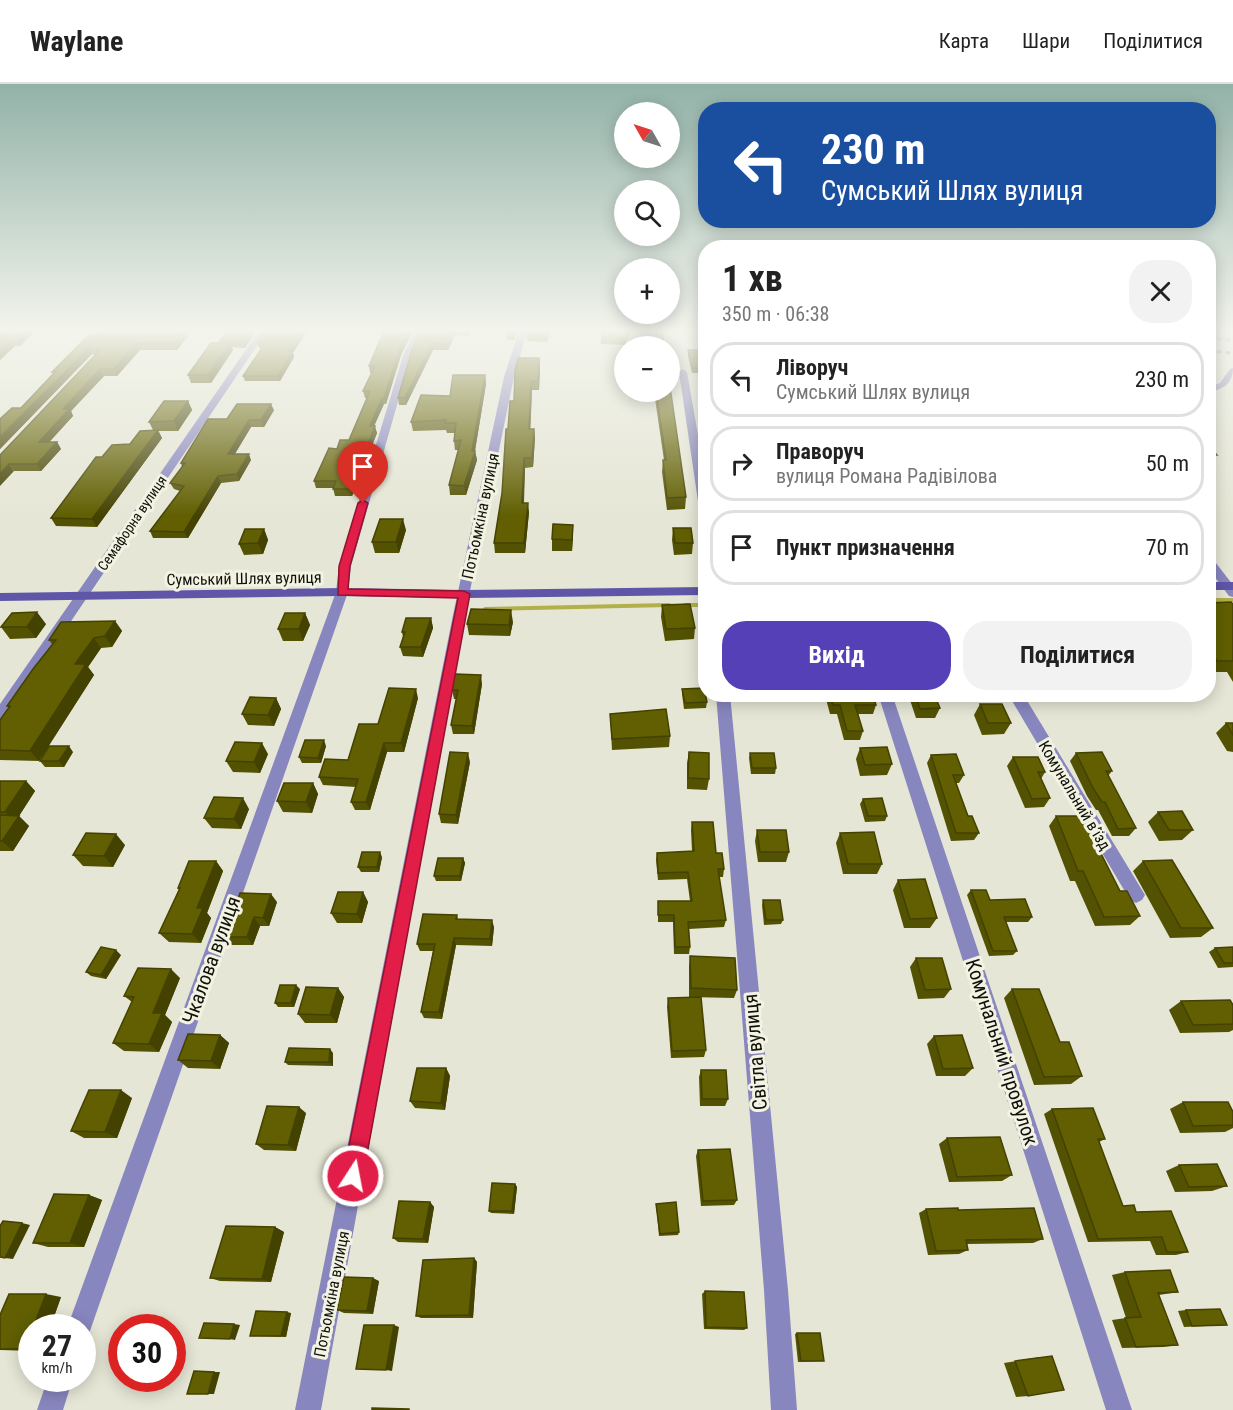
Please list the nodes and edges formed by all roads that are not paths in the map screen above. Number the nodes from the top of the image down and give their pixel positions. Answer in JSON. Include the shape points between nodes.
{"nodes":[{"id":1,"x":221,"y":393,"type":"edge"},
{"id":2,"x":396,"y":393,"type":"edge"},
{"id":3,"x":506,"y":393,"type":"edge"},
{"id":4,"x":686,"y":393,"type":"edge"},
{"id":5,"x":698,"y":464,"type":"edge"},
{"id":6,"x":1216,"y":571,"type":"edge"},
{"id":7,"x":1216,"y":587,"type":"edge"},
{"id":8,"x":1231,"y":589,"type":"edge"},
{"id":9,"x":698,"y":591,"type":"edge"},
{"id":10,"x":342,"y":592,"type":"junction"},
{"id":11,"x":464,"y":594,"type":"junction"},
{"id":12,"x":0,"y":597,"type":"edge"},
{"id":13,"x":81,"y":597,"type":"junction"},
{"id":14,"x":724,"y":702,"type":"edge"},
{"id":15,"x":888,"y":702,"type":"edge"},
{"id":16,"x":1020,"y":702,"type":"edge"},
{"id":17,"x":0,"y":715,"type":"edge"},
{"id":18,"x":1136,"y":895,"type":"dead end"},
{"id":19,"x":84,"y":1314,"type":"edge"},
{"id":20,"x":56,"y":1392,"type":"edge"},
{"id":21,"x":50,"y":1410,"type":"edge"},
{"id":22,"x":309,"y":1410,"type":"edge"},
{"id":23,"x":784,"y":1410,"type":"edge"},
{"id":24,"x":1119,"y":1410,"type":"edge"}],
"edges":[{"from":1,"to":13,"type":"street","name":"Семафорна вулиця"},
{"from":2,"to":10,"type":"street","name":"Чкалова вулиця","via":[[345,566]]},
{"from":3,"to":11,"type":"street","name":"Потьомкіна вулиця"},
{"from":4,"to":5,"type":"street"},
{"from":6,"to":8,"type":"street"},
{"from":7,"to":8,"type":"main road"},
{"from":9,"to":11,"type":"main road","name":"Сумський Шлях вулиця"},
{"from":10,"to":11,"type":"main road","name":"Сумський Шлях вулиця"},
{"from":10,"to":13,"type":"main road","name":"Сумський Шлях вулиця"},
{"from":10,"to":19,"type":"street","name":"Чкалова вулиця"},
{"from":11,"to":22,"type":"street","name":"Потьомкіна вулиця"},
{"from":12,"to":13,"type":"main road","name":"Сумський Шлях вулиця"},
{"from":13,"to":17,"type":"street","name":"Семафорна вулиця"},
{"from":14,"to":23,"type":"street","name":"Світла вулиця"},
{"from":15,"to":24,"type":"street","name":"Комунальний провулок"},
{"from":16,"to":18,"type":"street","name":"Комунальний в’їзд"},
{"from":20,"to":21,"type":"street"}]}
